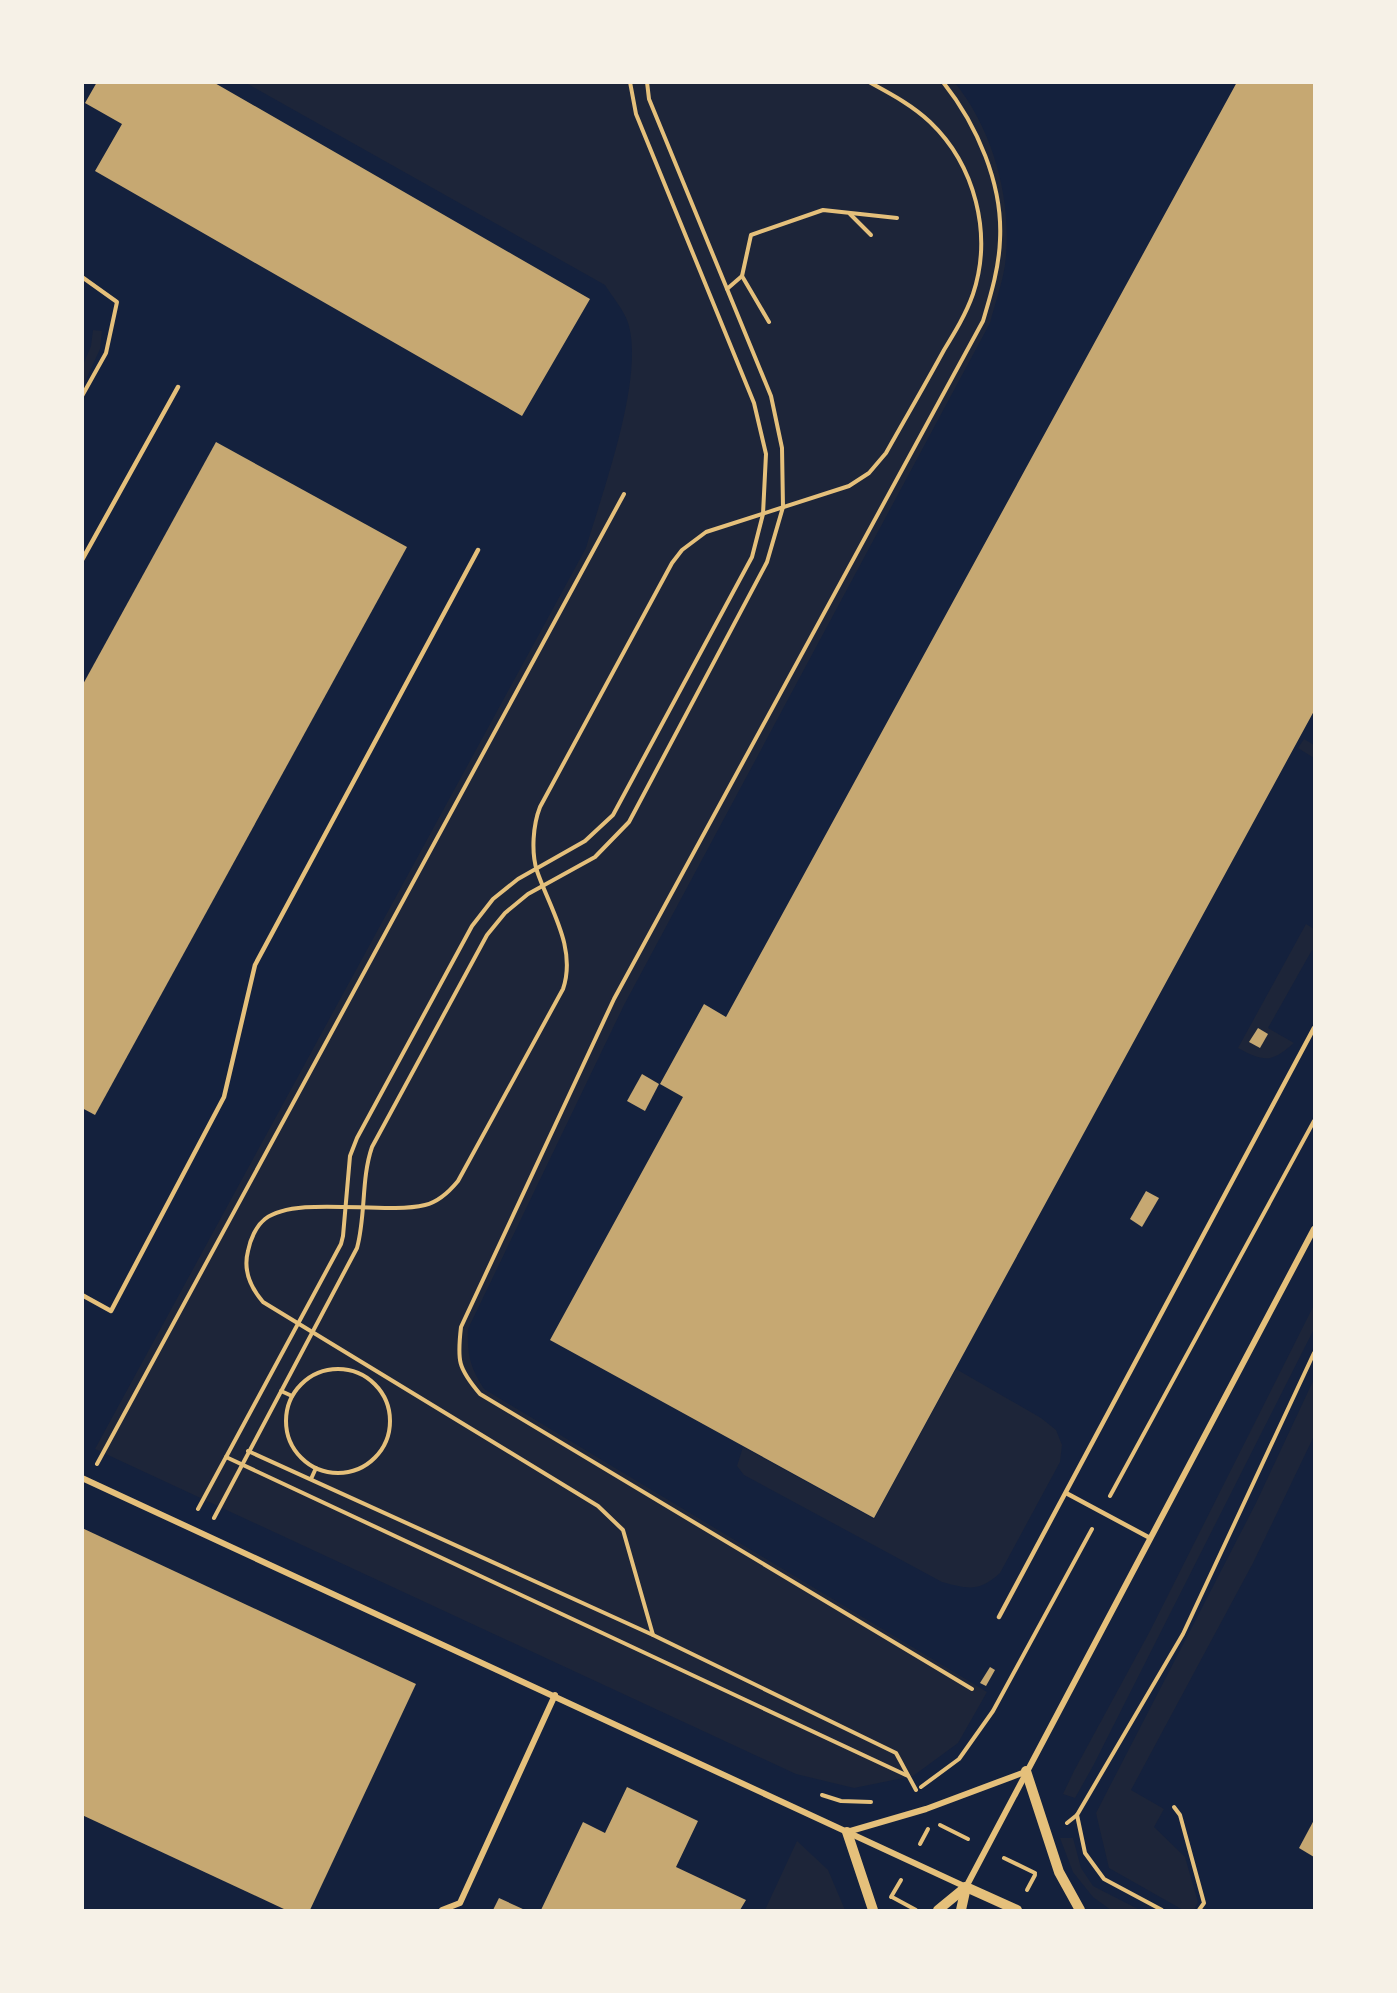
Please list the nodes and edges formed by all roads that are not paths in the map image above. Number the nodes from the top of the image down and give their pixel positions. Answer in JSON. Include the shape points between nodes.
{"nodes":[{"id":1,"x":178,"y":387,"type":"dead end"},
{"id":2,"x":478,"y":550,"type":"dead end"},
{"id":3,"x":82,"y":560,"type":"edge"},
{"id":4,"x":1314,"y":1029,"type":"edge"},
{"id":5,"x":1314,"y":1229,"type":"edge"},
{"id":6,"x":82,"y":1295,"type":"edge"},
{"id":7,"x":85,"y":1479,"type":"edge"},
{"id":8,"x":1066,"y":1493,"type":"junction"},
{"id":9,"x":1150,"y":1538,"type":"junction"},
{"id":10,"x":999,"y":1617,"type":"dead end"},
{"id":11,"x":555,"y":1695,"type":"junction"},
{"id":12,"x":1026,"y":1771,"type":"junction"},
{"id":13,"x":847,"y":1832,"type":"junction"},
{"id":14,"x":966,"y":1887,"type":"junction"},
{"id":15,"x":442,"y":1911,"type":"edge"},
{"id":16,"x":873,"y":1911,"type":"edge"},
{"id":17,"x":938,"y":1911,"type":"edge"},
{"id":18,"x":961,"y":1911,"type":"edge"},
{"id":19,"x":1017,"y":1911,"type":"edge"},
{"id":20,"x":1080,"y":1911,"type":"edge"}],
"edges":[{"from":1,"to":3,"type":"lane"},
{"from":2,"to":6,"type":"lane","via":[[255,965],[224,1097],[111,1311]]},
{"from":4,"to":8,"type":"lane"},
{"from":5,"to":9,"type":"street"},
{"from":7,"to":11,"type":"street"},
{"from":8,"to":9,"type":"lane"},
{"from":8,"to":10,"type":"lane"},
{"from":9,"to":12,"type":"street"},
{"from":11,"to":13,"type":"street"},
{"from":11,"to":15,"type":"street","via":[[460,1903]]},
{"from":12,"to":13,"type":"street","via":[[926,1809]]},
{"from":12,"to":14,"type":"street"},
{"from":12,"to":20,"type":"street","via":[[1056,1864]]},
{"from":13,"to":14,"type":"street"},
{"from":13,"to":16,"type":"street"},
{"from":14,"to":17,"type":"street"},
{"from":14,"to":18,"type":"street"},
{"from":14,"to":19,"type":"street"}]}
